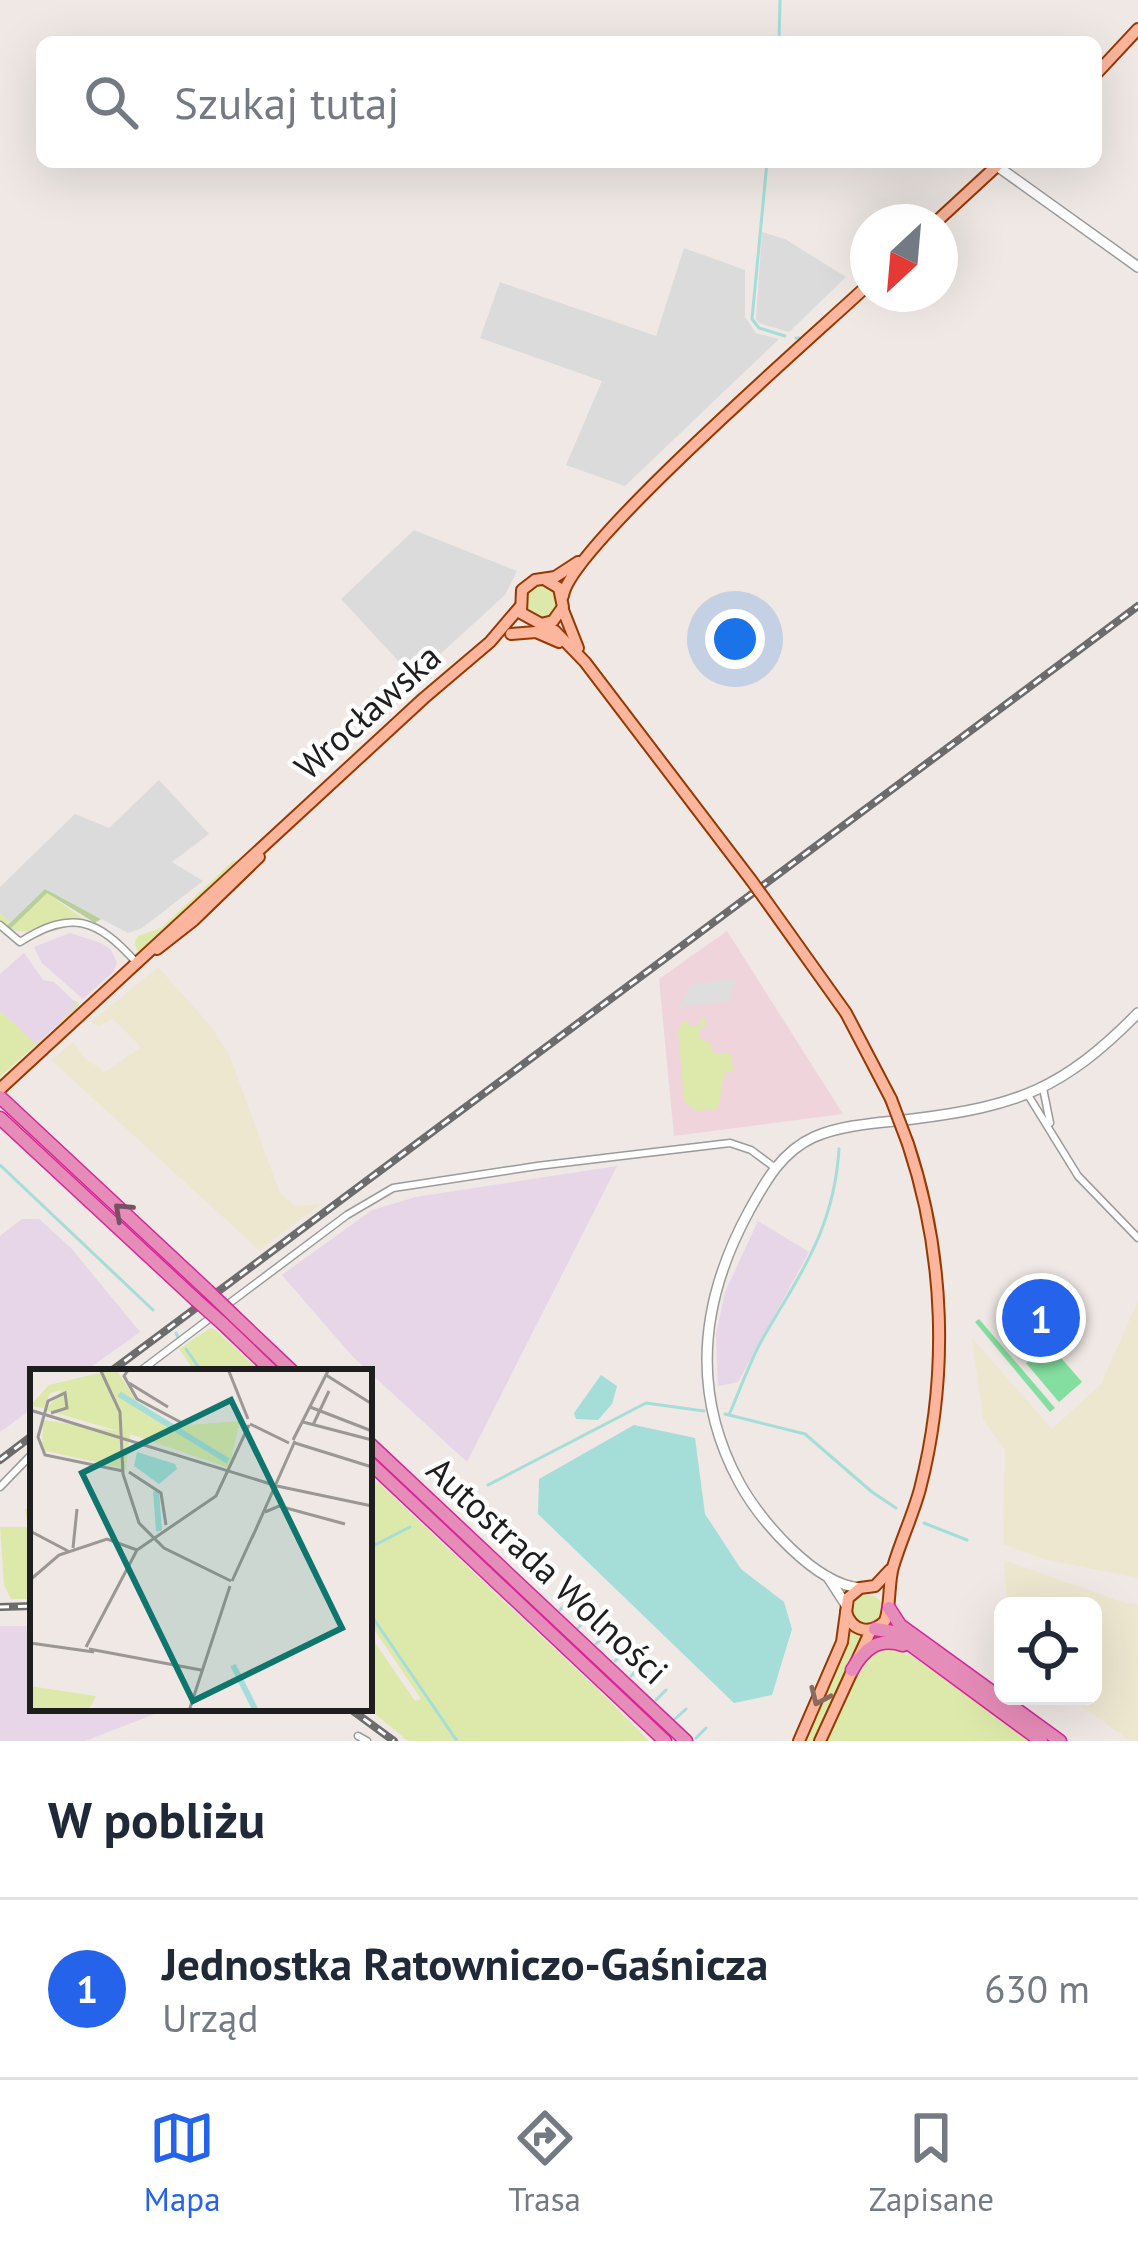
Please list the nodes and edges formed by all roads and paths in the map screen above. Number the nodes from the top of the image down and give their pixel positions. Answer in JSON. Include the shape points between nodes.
{"nodes":[{"id":1,"x":1138,"y":29,"type":"edge"},
{"id":2,"x":1102,"y":68,"type":"edge"},
{"id":3,"x":995,"y":168,"type":"edge"},
{"id":4,"x":1004,"y":168,"type":"edge"},
{"id":5,"x":956,"y":204,"type":"edge"},
{"id":6,"x":1138,"y":267,"type":"edge"},
{"id":7,"x":850,"y":302,"type":"edge"},
{"id":8,"x":581,"y":560,"type":"junction"},
{"id":9,"x":544,"y":580,"type":"junction"},
{"id":10,"x":563,"y":602,"type":"junction"},
{"id":11,"x":519,"y":608,"type":"junction"},
{"id":12,"x":537,"y":624,"type":"junction"},
{"id":13,"x":511,"y":634,"type":"junction"},
{"id":14,"x":490,"y":642,"type":"junction"},
{"id":15,"x":585,"y":662,"type":"junction"},
{"id":16,"x":0,"y":925,"type":"edge"},
{"id":17,"x":138,"y":965,"type":"junction"},
{"id":18,"x":1138,"y":1013,"type":"edge"},
{"id":19,"x":1043,"y":1088,"type":"junction"},
{"id":20,"x":0,"y":1093,"type":"edge"},
{"id":21,"x":1028,"y":1096,"type":"junction"},
{"id":22,"x":2,"y":1120,"type":"edge"},
{"id":23,"x":1050,"y":1126,"type":"junction"},
{"id":24,"x":775,"y":1167,"type":"junction"},
{"id":25,"x":1138,"y":1238,"type":"edge"},
{"id":26,"x":202,"y":1295,"type":"junction"},
{"id":27,"x":228,"y":1320,"type":"junction"},
{"id":28,"x":143,"y":1369,"type":"edge"},
{"id":29,"x":270,"y":1369,"type":"edge"},
{"id":30,"x":289,"y":1369,"type":"edge"},
{"id":31,"x":372,"y":1446,"type":"edge"},
{"id":32,"x":30,"y":1456,"type":"edge"},
{"id":33,"x":372,"y":1465,"type":"edge"},
{"id":34,"x":0,"y":1486,"type":"edge"},
{"id":35,"x":893,"y":1568,"type":"junction"},
{"id":36,"x":828,"y":1577,"type":"junction"},
{"id":37,"x":865,"y":1588,"type":"junction"},
{"id":38,"x":888,"y":1605,"type":"junction"},
{"id":39,"x":846,"y":1608,"type":"junction"},
{"id":40,"x":873,"y":1629,"type":"junction"},
{"id":41,"x":915,"y":1651,"type":"junction"},
{"id":42,"x":852,"y":1670,"type":"junction"},
{"id":43,"x":358,"y":1736,"type":"dead end"},
{"id":44,"x":367,"y":1741,"type":"edge"},
{"id":45,"x":665,"y":1741,"type":"edge"},
{"id":46,"x":686,"y":1741,"type":"edge"},
{"id":47,"x":800,"y":1741,"type":"edge"},
{"id":48,"x":820,"y":1741,"type":"edge"},
{"id":49,"x":1041,"y":1741,"type":"edge"},
{"id":50,"x":1060,"y":1741,"type":"edge"}],
"edges":[{"from":1,"to":2,"type":"main road"},
{"from":3,"to":5,"type":"main road"},
{"from":4,"to":6,"type":"street"},
{"from":7,"to":8,"type":"main road"},
{"from":8,"to":9,"type":"main road"},
{"from":8,"to":10,"type":"main road"},
{"from":9,"to":10,"type":"main road"},
{"from":9,"to":11,"type":"main road","via":[[522,590]]},
{"from":10,"to":12,"type":"main road","via":[[553,621]]},
{"from":10,"to":15,"type":"main road"},
{"from":11,"to":12,"type":"main road"},
{"from":11,"to":14,"type":"main road","name":"Wrocławska"},
{"from":12,"to":13,"type":"main road","name":"Wrocławska"},
{"from":12,"to":15,"type":"main road"},
{"from":13,"to":14,"type":"main road","name":"Wrocławska"},
{"from":13,"to":15,"type":"main road","via":[[548,635]]},
{"from":14,"to":17,"type":"main road","name":"Wrocławska"},
{"from":15,"to":35,"type":"main road","bridge":true,"via":[[846,1013],[908,1144],[935,1262],[939,1354],[927,1458]]},
{"from":16,"to":17,"type":"street","via":[[20,942],[55,924],[85,923]]},
{"from":17,"to":20,"type":"main road","name":"Wrocławska"},
{"from":18,"to":19,"type":"street","via":[[1095,1055]]},
{"from":19,"to":21,"type":"street"},
{"from":19,"to":23,"type":"street"},
{"from":26,"to":20,"type":"highway","one_way":true},
{"from":21,"to":23,"type":"street"},
{"from":21,"to":24,"type":"street","via":[[838,1129]]},
{"from":22,"to":26,"type":"highway"},
{"from":23,"to":25,"type":"street","via":[[1078,1176]]},
{"from":24,"to":28,"type":"street","via":[[742,1145],[695,1145],[394,1188]]},
{"from":24,"to":36,"type":"street","via":[[718,1278],[708,1376],[744,1491],[778,1535]]},
{"from":26,"to":27,"type":"highway","bridge":true},
{"from":27,"to":29,"type":"highway"},
{"from":27,"to":30,"type":"highway"},
{"from":31,"to":46,"type":"highway","name":"Autostrada Wolności"},
{"from":32,"to":34,"type":"street"},
{"from":33,"to":45,"type":"highway","name":"Autostrada Wolności"},
{"from":35,"to":37,"type":"main road"},
{"from":35,"to":38,"type":"main road"},
{"from":36,"to":37,"type":"street"},
{"from":36,"to":39,"type":"street"},
{"from":37,"to":38,"type":"main road"},
{"from":37,"to":39,"type":"main road"},
{"from":38,"to":40,"type":"main road"},
{"from":38,"to":50,"type":"highway","via":[[900,1625]]},
{"from":39,"to":40,"type":"main road","via":[[857,1628]]},
{"from":39,"to":47,"type":"main road","one_way":true,"via":[[842,1642]]},
{"from":40,"to":41,"type":"highway","via":[[893,1632]]},
{"from":40,"to":42,"type":"main road"},
{"from":41,"to":42,"type":"highway","via":[[882,1642]]},
{"from":41,"to":49,"type":"highway"},
{"from":42,"to":48,"type":"main road"},
{"from":43,"to":44,"type":"street"}]}
